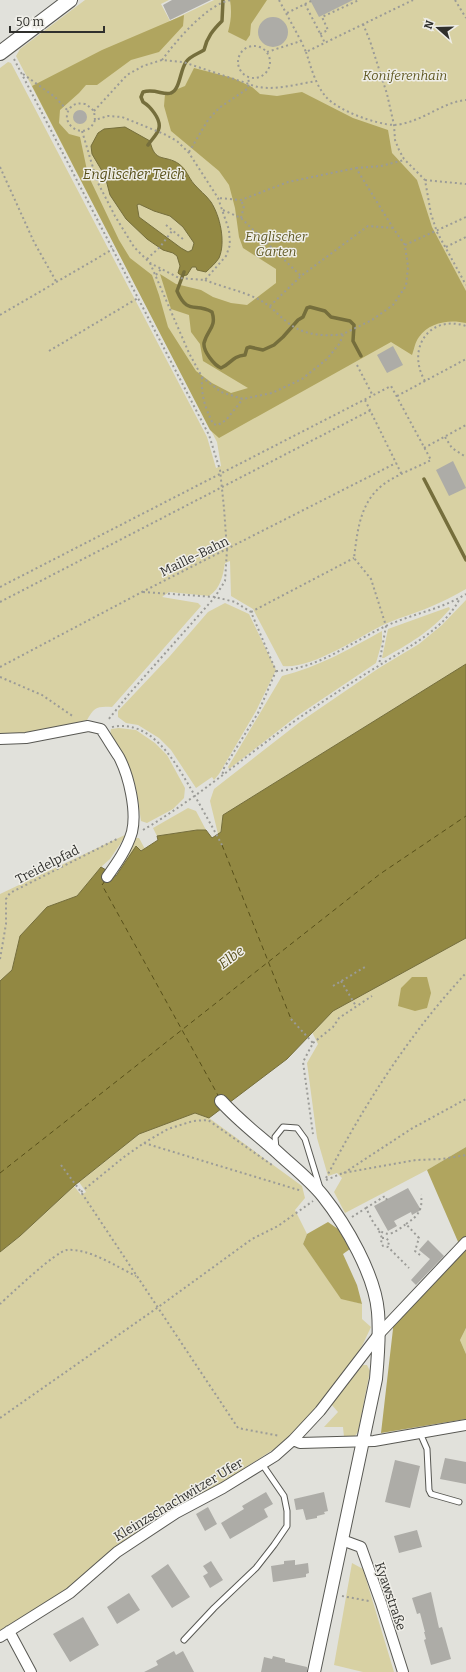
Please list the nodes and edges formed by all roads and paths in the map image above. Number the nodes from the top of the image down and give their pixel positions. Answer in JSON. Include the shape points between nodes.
{"nodes":[{"id":1,"x":70,"y":0,"type":"edge"},
{"id":2,"x":231,"y":0,"type":"edge"},
{"id":3,"x":279,"y":0,"type":"edge"},
{"id":4,"x":359,"y":0,"type":"edge"},
{"id":5,"x":411,"y":0,"type":"edge"},
{"id":6,"x":455,"y":0,"type":"edge"},
{"id":7,"x":311,"y":1,"type":"dead end"},
{"id":8,"x":306,"y":4,"type":"junction"},
{"id":9,"x":287,"y":12,"type":"junction"},
{"id":10,"x":466,"y":18,"type":"edge"},
{"id":11,"x":363,"y":24,"type":"junction"},
{"id":12,"x":320,"y":34,"type":"junction"},
{"id":13,"x":301,"y":41,"type":"junction"},
{"id":14,"x":325,"y":43,"type":"junction"},
{"id":15,"x":267,"y":52,"type":"junction"},
{"id":16,"x":306,"y":52,"type":"junction"},
{"id":17,"x":6,"y":54,"type":"edge"},
{"id":18,"x":162,"y":60,"type":"junction"},
{"id":19,"x":21,"y":73,"type":"junction"},
{"id":20,"x":248,"y":76,"type":"junction"},
{"id":21,"x":317,"y":81,"type":"junction"},
{"id":22,"x":249,"y":84,"type":"junction"},
{"id":23,"x":466,"y":100,"type":"edge"},
{"id":24,"x":68,"y":111,"type":"junction"},
{"id":25,"x":94,"y":111,"type":"junction"},
{"id":26,"x":94,"y":120,"type":"junction"},
{"id":27,"x":394,"y":125,"type":"junction"},
{"id":28,"x":82,"y":131,"type":"junction"},
{"id":29,"x":189,"y":152,"type":"junction"},
{"id":30,"x":404,"y":160,"type":"junction"},
{"id":31,"x":0,"y":167,"type":"edge"},
{"id":32,"x":356,"y":168,"type":"junction"},
{"id":33,"x":425,"y":180,"type":"junction"},
{"id":34,"x":466,"y":184,"type":"edge"},
{"id":35,"x":218,"y":198,"type":"junction"},
{"id":36,"x":241,"y":200,"type":"junction"},
{"id":37,"x":222,"y":210,"type":"junction"},
{"id":38,"x":466,"y":217,"type":"edge"},
{"id":39,"x":241,"y":218,"type":"junction"},
{"id":40,"x":166,"y":225,"type":"dead end"},
{"id":41,"x":393,"y":228,"type":"junction"},
{"id":42,"x":172,"y":231,"type":"junction"},
{"id":43,"x":437,"y":232,"type":"junction"},
{"id":44,"x":466,"y":237,"type":"edge"},
{"id":45,"x":184,"y":240,"type":"dead end"},
{"id":46,"x":405,"y":245,"type":"junction"},
{"id":47,"x":445,"y":248,"type":"junction"},
{"id":48,"x":113,"y":249,"type":"junction"},
{"id":49,"x":147,"y":259,"type":"junction"},
{"id":50,"x":150,"y":263,"type":"junction"},
{"id":51,"x":161,"y":268,"type":"junction"},
{"id":52,"x":156,"y":275,"type":"junction"},
{"id":53,"x":301,"y":276,"type":"junction"},
{"id":54,"x":205,"y":280,"type":"junction"},
{"id":55,"x":57,"y":283,"type":"junction"},
{"id":56,"x":466,"y":285,"type":"edge"},
{"id":57,"x":138,"y":298,"type":"junction"},
{"id":58,"x":270,"y":306,"type":"junction"},
{"id":59,"x":0,"y":316,"type":"edge"},
{"id":60,"x":466,"y":326,"type":"edge"},
{"id":61,"x":343,"y":334,"type":"junction"},
{"id":62,"x":49,"y":351,"type":"dead end"},
{"id":63,"x":466,"y":359,"type":"edge"},
{"id":64,"x":460,"y":362,"type":"junction"},
{"id":65,"x":466,"y":363,"type":"edge"},
{"id":66,"x":357,"y":365,"type":"dead end"},
{"id":67,"x":202,"y":377,"type":"junction"},
{"id":68,"x":425,"y":381,"type":"junction"},
{"id":69,"x":373,"y":396,"type":"junction"},
{"id":70,"x":397,"y":396,"type":"junction"},
{"id":71,"x":242,"y":399,"type":"junction"},
{"id":72,"x":365,"y":400,"type":"junction"},
{"id":73,"x":371,"y":410,"type":"junction"},
{"id":74,"x":466,"y":425,"type":"edge"},
{"id":75,"x":445,"y":436,"type":"junction"},
{"id":76,"x":424,"y":448,"type":"junction"},
{"id":77,"x":466,"y":457,"type":"edge"},
{"id":78,"x":396,"y":463,"type":"junction"},
{"id":79,"x":220,"y":474,"type":"junction"},
{"id":80,"x":402,"y":475,"type":"junction"},
{"id":81,"x":221,"y":488,"type":"junction"},
{"id":82,"x":227,"y":550,"type":"junction"},
{"id":83,"x":354,"y":558,"type":"junction"},
{"id":84,"x":0,"y":587,"type":"edge"},
{"id":85,"x":142,"y":592,"type":"junction"},
{"id":86,"x":466,"y":594,"type":"edge"},
{"id":87,"x":215,"y":597,"type":"junction"},
{"id":88,"x":460,"y":598,"type":"junction"},
{"id":89,"x":0,"y":602,"type":"edge"},
{"id":90,"x":251,"y":612,"type":"junction"},
{"id":91,"x":386,"y":626,"type":"junction"},
{"id":92,"x":379,"y":665,"type":"junction"},
{"id":93,"x":0,"y":667,"type":"edge"},
{"id":94,"x":276,"y":671,"type":"junction"},
{"id":95,"x":0,"y":677,"type":"edge"},
{"id":96,"x":88,"y":726,"type":"junction"},
{"id":97,"x":101,"y":729,"type":"junction"},
{"id":98,"x":0,"y":740,"type":"edge"},
{"id":99,"x":222,"y":778,"type":"junction"},
{"id":100,"x":195,"y":796,"type":"junction"},
{"id":101,"x":132,"y":832,"type":"junction"},
{"id":102,"x":222,"y":845,"type":"dead end"},
{"id":103,"x":107,"y":877,"type":"dead end"},
{"id":104,"x":0,"y":960,"type":"edge"},
{"id":105,"x":365,"y":967,"type":"dead end"},
{"id":106,"x":466,"y":973,"type":"edge"},
{"id":107,"x":342,"y":982,"type":"junction"},
{"id":108,"x":333,"y":986,"type":"dead end"},
{"id":109,"x":372,"y":996,"type":"dead end"},
{"id":110,"x":356,"y":1006,"type":"junction"},
{"id":111,"x":291,"y":1019,"type":"dead end"},
{"id":112,"x":310,"y":1040,"type":"junction"},
{"id":113,"x":313,"y":1043,"type":"junction"},
{"id":114,"x":307,"y":1044,"type":"dead end"},
{"id":115,"x":466,"y":1099,"type":"edge"},
{"id":116,"x":221,"y":1101,"type":"dead end"},
{"id":117,"x":313,"y":1134,"type":"dead end"},
{"id":118,"x":144,"y":1143,"type":"junction"},
{"id":119,"x":276,"y":1151,"type":"junction"},
{"id":120,"x":466,"y":1155,"type":"edge"},
{"id":121,"x":61,"y":1165,"type":"dead end"},
{"id":122,"x":276,"y":1168,"type":"dead end"},
{"id":123,"x":323,"y":1173,"type":"dead end"},
{"id":124,"x":343,"y":1173,"type":"junction"},
{"id":125,"x":325,"y":1180,"type":"junction"},
{"id":126,"x":300,"y":1186,"type":"dead end"},
{"id":127,"x":81,"y":1192,"type":"junction"},
{"id":128,"x":421,"y":1195,"type":"dead end"},
{"id":129,"x":320,"y":1196,"type":"junction"},
{"id":130,"x":387,"y":1200,"type":"dead end"},
{"id":131,"x":366,"y":1208,"type":"junction"},
{"id":132,"x":342,"y":1223,"type":"junction"},
{"id":133,"x":406,"y":1224,"type":"junction"},
{"id":134,"x":378,"y":1230,"type":"junction"},
{"id":135,"x":382,"y":1238,"type":"junction"},
{"id":136,"x":466,"y":1242,"type":"edge"},
{"id":137,"x":388,"y":1247,"type":"junction"},
{"id":138,"x":420,"y":1255,"type":"dead end"},
{"id":139,"x":409,"y":1268,"type":"dead end"},
{"id":140,"x":138,"y":1276,"type":"junction"},
{"id":141,"x":0,"y":1304,"type":"edge"},
{"id":142,"x":157,"y":1308,"type":"junction"},
{"id":143,"x":379,"y":1334,"type":"junction"},
{"id":144,"x":0,"y":1418,"type":"edge"},
{"id":145,"x":466,"y":1425,"type":"edge"},
{"id":146,"x":420,"y":1433,"type":"junction"},
{"id":147,"x":293,"y":1440,"type":"junction"},
{"id":148,"x":364,"y":1441,"type":"junction"},
{"id":149,"x":262,"y":1464,"type":"junction"},
{"id":150,"x":459,"y":1502,"type":"dead end"},
{"id":151,"x":342,"y":1540,"type":"junction"},
{"id":152,"x":330,"y":1594,"type":"junction"},
{"id":153,"x":381,"y":1603,"type":"junction"},
{"id":154,"x":9,"y":1631,"type":"junction"},
{"id":155,"x":0,"y":1637,"type":"edge"},
{"id":156,"x":184,"y":1640,"type":"dead end"},
{"id":157,"x":32,"y":1672,"type":"edge"},
{"id":158,"x":314,"y":1672,"type":"edge"},
{"id":159,"x":403,"y":1672,"type":"edge"}],
"edges":[{"from":1,"to":17,"type":"main road"},
{"from":2,"to":18,"type":"path","via":[[194,23]]},
{"from":3,"to":9,"type":"path"},
{"from":4,"to":12,"type":"path","via":[[322,17],[328,30]]},
{"from":5,"to":11,"type":"path"},
{"from":6,"to":10,"type":"path"},
{"from":7,"to":8,"type":"path"},
{"from":8,"to":9,"type":"path"},
{"from":8,"to":12,"type":"path"},
{"from":9,"to":13,"type":"path"},
{"from":11,"to":14,"type":"path"},
{"from":11,"to":27,"type":"path","via":[[381,74]]},
{"from":12,"to":14,"type":"path"},
{"from":13,"to":15,"type":"path"},
{"from":13,"to":16,"type":"path"},
{"from":14,"to":16,"type":"path"},
{"from":15,"to":20,"type":"path","via":[[270,64],[267,72],[256,77]]},
{"from":15,"to":20,"type":"path","via":[[257,46],[249,47],[242,52],[239,63],[242,71]]},
{"from":16,"to":21,"type":"path"},
{"from":17,"to":19,"type":"path"},
{"from":18,"to":22,"type":"path","via":[[183,62]]},
{"from":18,"to":25,"type":"path","via":[[127,75]]},
{"from":19,"to":24,"type":"path","via":[[55,97]]},
{"from":19,"to":48,"type":"path"},
{"from":20,"to":22,"type":"path"},
{"from":21,"to":22,"type":"path","via":[[257,87]]},
{"from":21,"to":27,"type":"path","via":[[326,97],[337,105],[370,120]]},
{"from":22,"to":29,"type":"path","via":[[248,90],[219,108],[208,120]]},
{"from":23,"to":27,"type":"path","via":[[448,105],[411,122]]},
{"from":24,"to":25,"type":"path","via":[[79,103],[89,106]]},
{"from":24,"to":28,"type":"path","via":[[69,125]]},
{"from":25,"to":26,"type":"path"},
{"from":26,"to":28,"type":"path","via":[[90,128]]},
{"from":26,"to":29,"type":"path","via":[[108,116],[122,117],[164,134]]},
{"from":27,"to":30,"type":"path","via":[[395,140]]},
{"from":28,"to":49,"type":"path","via":[[97,181],[134,247]]},
{"from":29,"to":35,"type":"path"},
{"from":30,"to":32,"type":"path","via":[[381,166]]},
{"from":30,"to":33,"type":"path"},
{"from":31,"to":55,"type":"path","via":[[34,242]]},
{"from":32,"to":36,"type":"path","via":[[288,182]]},
{"from":32,"to":41,"type":"path"},
{"from":33,"to":34,"type":"path"},
{"from":33,"to":43,"type":"path"},
{"from":35,"to":36,"type":"path"},
{"from":35,"to":37,"type":"path"},
{"from":36,"to":39,"type":"path","via":[[244,206]]},
{"from":37,"to":39,"type":"path"},
{"from":37,"to":54,"type":"path","via":[[230,230],[230,245],[226,256]]},
{"from":38,"to":43,"type":"path"},
{"from":39,"to":53,"type":"path"},
{"from":40,"to":42,"type":"path"},
{"from":41,"to":46,"type":"path"},
{"from":41,"to":53,"type":"path","via":[[368,226]]},
{"from":42,"to":45,"type":"path"},
{"from":42,"to":49,"type":"path"},
{"from":43,"to":46,"type":"path"},
{"from":43,"to":47,"type":"path"},
{"from":44,"to":47,"type":"path"},
{"from":46,"to":61,"type":"path","via":[[408,267],[406,286],[393,305],[372,320]]},
{"from":47,"to":56,"type":"path"},
{"from":48,"to":55,"type":"path"},
{"from":48,"to":57,"type":"path"},
{"from":49,"to":50,"type":"path"},
{"from":50,"to":51,"type":"path"},
{"from":50,"to":52,"type":"path"},
{"from":51,"to":52,"type":"path"},
{"from":51,"to":54,"type":"path","via":[[184,280]]},
{"from":52,"to":67,"type":"path"},
{"from":53,"to":58,"type":"path"},
{"from":54,"to":58,"type":"path","via":[[256,298]]},
{"from":55,"to":59,"type":"path"},
{"from":57,"to":62,"type":"path"},
{"from":57,"to":79,"type":"path","via":[[209,435]]},
{"from":58,"to":61,"type":"path","via":[[288,323],[307,333]]},
{"from":60,"to":68,"type":"path","via":[[441,325],[425,336],[420,344],[417,363]]},
{"from":61,"to":71,"type":"path","via":[[340,343],[327,359],[302,379],[272,393]]},
{"from":63,"to":64,"type":"path"},
{"from":64,"to":65,"type":"path"},
{"from":64,"to":68,"type":"path"},
{"from":66,"to":69,"type":"path"},
{"from":67,"to":71,"type":"path","via":[[221,392]]},
{"from":67,"to":71,"type":"path","via":[[201,390],[213,424],[218,425],[226,420]]},
{"from":68,"to":70,"type":"path"},
{"from":69,"to":70,"type":"path","via":[[391,386]]},
{"from":69,"to":72,"type":"path"},
{"from":70,"to":76,"type":"path"},
{"from":72,"to":73,"type":"path"},
{"from":72,"to":79,"type":"path"},
{"from":73,"to":78,"type":"path"},
{"from":73,"to":81,"type":"path"},
{"from":74,"to":75,"type":"path"},
{"from":75,"to":76,"type":"path"},
{"from":75,"to":77,"type":"path","via":[[452,448]]},
{"from":76,"to":80,"type":"path","via":[[431,460]]},
{"from":78,"to":80,"type":"path"},
{"from":78,"to":82,"type":"path","name":"Maille-Bahn"},
{"from":79,"to":81,"type":"path"},
{"from":79,"to":84,"type":"path"},
{"from":80,"to":83,"type":"path","via":[[377,490],[370,500],[362,516]]},
{"from":81,"to":82,"type":"path"},
{"from":81,"to":89,"type":"path"},
{"from":82,"to":85,"type":"path","name":"Maille-Bahn"},
{"from":82,"to":87,"type":"path","via":[[225,581]]},
{"from":83,"to":90,"type":"path"},
{"from":83,"to":91,"type":"path","via":[[371,579]]},
{"from":85,"to":87,"type":"path"},
{"from":85,"to":93,"type":"path","name":"Maille-Bahn"},
{"from":86,"to":88,"type":"path"},
{"from":87,"to":90,"type":"path","via":[[235,602]]},
{"from":87,"to":97,"type":"path"},
{"from":88,"to":91,"type":"path"},
{"from":88,"to":92,"type":"path","name":"Treidelpfad","via":[[441,623],[418,641]]},
{"from":90,"to":94,"type":"path"},
{"from":91,"to":92,"type":"path"},
{"from":91,"to":94,"type":"path","via":[[347,648],[306,666]]},
{"from":92,"to":99,"type":"path","name":"Treidelpfad","via":[[298,719]]},
{"from":94,"to":99,"type":"path","via":[[258,713],[224,768]]},
{"from":95,"to":96,"type":"path","via":[[42,695]]},
{"from":96,"to":97,"type":"street"},
{"from":96,"to":98,"type":"street","via":[[26,738]]},
{"from":97,"to":100,"type":"path","via":[[119,725],[137,728],[157,741],[169,754]]},
{"from":97,"to":101,"type":"street","via":[[120,759],[129,786],[134,813]]},
{"from":99,"to":100,"type":"path","name":"Treidelpfad"},
{"from":100,"to":101,"type":"path","name":"Treidelpfad","via":[[173,813],[140,832]]},
{"from":100,"to":102,"type":"path"},
{"from":101,"to":103,"type":"street","via":[[123,854]]},
{"from":101,"to":104,"type":"path","name":"Treidelpfad","via":[[10,893],[6,899],[6,924]]},
{"from":105,"to":107,"type":"path"},
{"from":106,"to":125,"type":"path","via":[[442,999],[404,1049],[341,1149]]},
{"from":107,"to":108,"type":"path"},
{"from":107,"to":110,"type":"path"},
{"from":109,"to":110,"type":"path"},
{"from":110,"to":113,"type":"path"},
{"from":111,"to":112,"type":"path"},
{"from":112,"to":113,"type":"path"},
{"from":112,"to":114,"type":"path"},
{"from":113,"to":117,"type":"path","via":[[303,1062]]},
{"from":115,"to":124,"type":"path","via":[[411,1129]]},
{"from":116,"to":119,"type":"street"},
{"from":118,"to":122,"type":"path","via":[[168,1129],[193,1121],[208,1120]]},
{"from":118,"to":126,"type":"path","via":[[305,1191]]},
{"from":118,"to":127,"type":"path"},
{"from":119,"to":129,"type":"street"},
{"from":119,"to":129,"type":"lane","via":[[275,1137],[284,1127],[297,1128],[305,1139]]},
{"from":120,"to":124,"type":"path","via":[[416,1160]]},
{"from":121,"to":127,"type":"path"},
{"from":123,"to":125,"type":"path"},
{"from":124,"to":125,"type":"path"},
{"from":125,"to":129,"type":"path","via":[[327,1191]]},
{"from":127,"to":140,"type":"path"},
{"from":128,"to":133,"type":"path","via":[[421,1210],[417,1217]]},
{"from":129,"to":132,"type":"street"},
{"from":129,"to":142,"type":"path","via":[[278,1226],[252,1239]]},
{"from":130,"to":131,"type":"path","via":[[385,1196]]},
{"from":131,"to":132,"type":"path"},
{"from":131,"to":134,"type":"path"},
{"from":132,"to":143,"type":"street","via":[[370,1277],[378,1311]]},
{"from":133,"to":134,"type":"path","via":[[390,1234]]},
{"from":133,"to":138,"type":"path","via":[[419,1238],[415,1251]]},
{"from":134,"to":135,"type":"path"},
{"from":135,"to":137,"type":"path","via":[[381,1243]]},
{"from":135,"to":137,"type":"path","via":[[389,1241]]},
{"from":136,"to":143,"type":"street","name":"Kleinzschachwitzer Ufer"},
{"from":137,"to":139,"type":"path"},
{"from":140,"to":141,"type":"path","via":[[85,1252],[66,1250],[46,1263]]},
{"from":140,"to":142,"type":"path"},
{"from":142,"to":144,"type":"path"},
{"from":142,"to":147,"type":"path","via":[[238,1428]]},
{"from":143,"to":147,"type":"street","name":"Kleinzschachwitzer Ufer","via":[[320,1411]]},
{"from":143,"to":148,"type":"street","via":[[376,1379]]},
{"from":145,"to":146,"type":"street"},
{"from":146,"to":148,"type":"street"},
{"from":146,"to":150,"type":"lane","via":[[427,1449],[431,1494]]},
{"from":147,"to":148,"type":"street","via":[[300,1443]]},
{"from":147,"to":149,"type":"street","name":"Kleinzschachwitzer Ufer"},
{"from":148,"to":151,"type":"street"},
{"from":149,"to":154,"type":"street","name":"Kleinzschachwitzer Ufer","via":[[176,1513],[117,1552],[70,1593]]},
{"from":149,"to":156,"type":"lane","via":[[284,1496],[287,1526],[256,1568]]},
{"from":151,"to":152,"type":"street"},
{"from":151,"to":153,"type":"street","name":"Kyawstraße","via":[[361,1548]]},
{"from":152,"to":153,"type":"path"},
{"from":152,"to":158,"type":"street"},
{"from":153,"to":159,"type":"street","name":"Kyawstraße"},
{"from":154,"to":155,"type":"street","name":"Kleinzschachwitzer Ufer"},
{"from":154,"to":157,"type":"street"}]}
